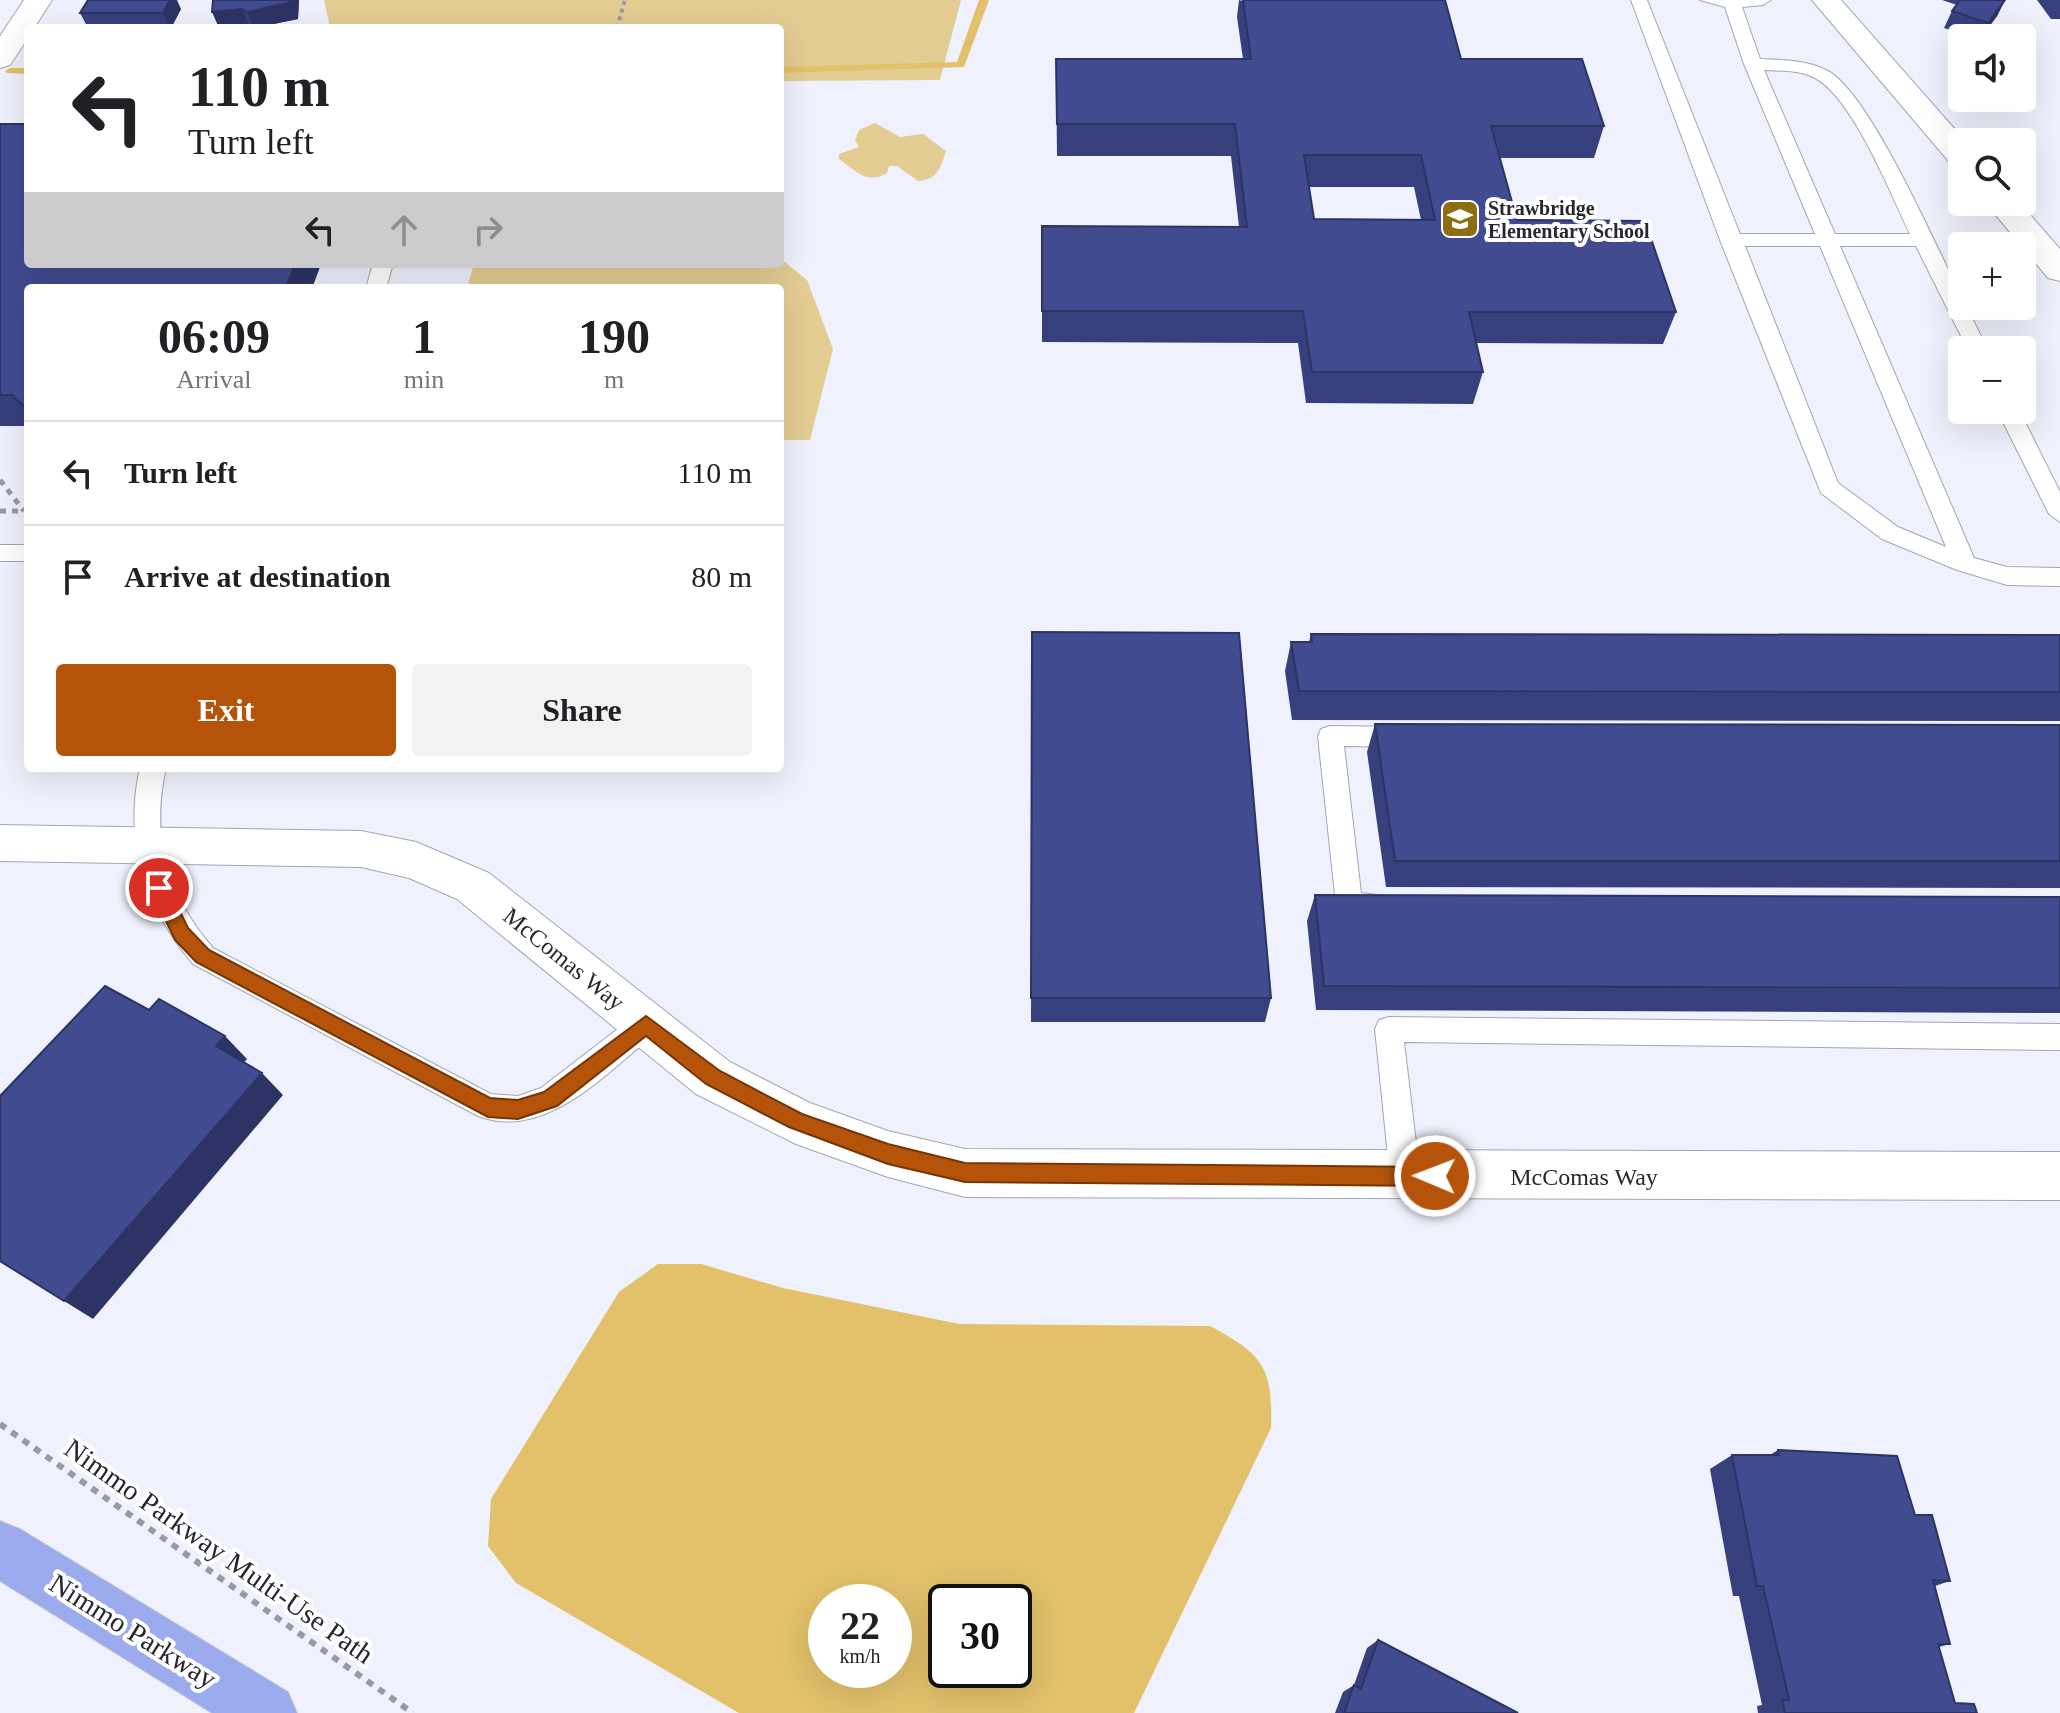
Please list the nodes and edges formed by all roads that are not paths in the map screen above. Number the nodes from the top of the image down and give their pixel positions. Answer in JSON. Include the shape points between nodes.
{"nodes":[{"id":1,"x":38,"y":0,"type":"edge"},
{"id":2,"x":1639,"y":0,"type":"edge"},
{"id":3,"x":1708,"y":0,"type":"edge"},
{"id":4,"x":1763,"y":0,"type":"edge"},
{"id":5,"x":1826,"y":0,"type":"edge"},
{"id":6,"x":1732,"y":3,"type":"junction"},
{"id":7,"x":0,"y":59,"type":"edge"},
{"id":8,"x":1753,"y":64,"type":"junction"},
{"id":9,"x":1948,"y":141,"type":"edge"},
{"id":10,"x":2013,"y":216,"type":"edge"},
{"id":11,"x":1730,"y":240,"type":"junction"},
{"id":12,"x":1924,"y":240,"type":"junction"},
{"id":13,"x":1828,"y":241,"type":"junction"},
{"id":14,"x":2060,"y":270,"type":"edge"},
{"id":15,"x":1971,"y":336,"type":"edge"},
{"id":16,"x":2015,"y":424,"type":"edge"},
{"id":17,"x":2060,"y":514,"type":"edge"},
{"id":18,"x":0,"y":553,"type":"edge"},
{"id":19,"x":24,"y":553,"type":"edge"},
{"id":20,"x":1965,"y":564,"type":"junction"},
{"id":21,"x":2060,"y":577,"type":"edge"},
{"id":22,"x":1426,"y":737,"type":"edge"},
{"id":23,"x":152,"y":772,"type":"edge"},
{"id":24,"x":0,"y":843,"type":"edge"},
{"id":25,"x":147,"y":844,"type":"junction"},
{"id":26,"x":1397,"y":904,"type":"edge"},
{"id":27,"x":646,"y":1024,"type":"junction"},
{"id":28,"x":2060,"y":1037,"type":"edge"},
{"id":29,"x":1405,"y":1176,"type":"junction"},
{"id":30,"x":2060,"y":1176,"type":"edge"},
{"id":31,"x":0,"y":1549,"type":"edge"},
{"id":32,"x":267,"y":1713,"type":"edge"}],
"edges":[{"from":1,"to":7,"type":"street"},
{"from":2,"to":11,"type":"lane"},
{"from":3,"to":6,"type":"lane"},
{"from":4,"to":6,"type":"lane"},
{"from":5,"to":9,"type":"street"},
{"from":6,"to":8,"type":"lane"},
{"from":8,"to":12,"type":"lane","via":[[1822,74],[1860,114]]},
{"from":8,"to":13,"type":"lane"},
{"from":10,"to":14,"type":"street"},
{"from":11,"to":13,"type":"lane"},
{"from":11,"to":20,"type":"lane","via":[[1829,487],[1890,533]]},
{"from":12,"to":13,"type":"lane"},
{"from":12,"to":15,"type":"lane"},
{"from":13,"to":20,"type":"lane"},
{"from":16,"to":17,"type":"lane"},
{"from":18,"to":19,"type":"lane"},
{"from":20,"to":21,"type":"lane","via":[[2007,576]]},
{"from":22,"to":26,"type":"lane","via":[[1330,736],[1349,904]]},
{"from":23,"to":25,"type":"lane"},
{"from":24,"to":25,"type":"street","name":"McComas Way"},
{"from":25,"to":27,"type":"street","name":"McComas Way","via":[[361,849],[416,861],[473,886]]},
{"from":25,"to":27,"type":"lane","via":[[159,888],[181,934],[203,956],[488,1107],[518,1109],[550,1099]]},
{"from":27,"to":29,"type":"street","name":"McComas Way","via":[[713,1078],[796,1121],[888,1154],[965,1173]]},
{"from":28,"to":29,"type":"lane","via":[[1389,1029]]},
{"from":29,"to":30,"type":"street","name":"McComas Way"},
{"from":31,"to":32,"type":"highway","name":"Nimmo Parkway"}]}
